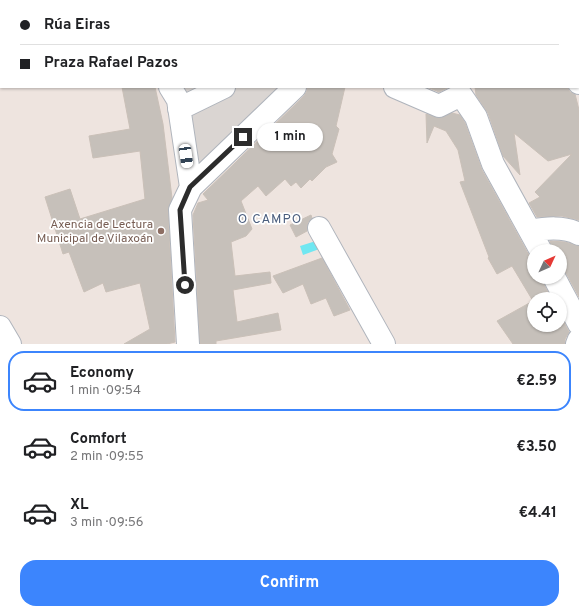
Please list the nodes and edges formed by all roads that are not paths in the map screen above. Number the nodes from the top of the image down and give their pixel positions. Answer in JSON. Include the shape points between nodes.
{"nodes":[{"id":1,"x":171,"y":88,"type":"edge"},
{"id":2,"x":222,"y":88,"type":"edge"},
{"id":3,"x":294,"y":88,"type":"edge"},
{"id":4,"x":397,"y":88,"type":"edge"},
{"id":5,"x":463,"y":91,"type":"edge"},
{"id":6,"x":179,"y":109,"type":"junction"},
{"id":7,"x":190,"y":187,"type":"junction"},
{"id":8,"x":319,"y":228,"type":"dead end"},
{"id":9,"x":530,"y":231,"type":"junction"},
{"id":10,"x":579,"y":234,"type":"edge"},
{"id":11,"x":537,"y":244,"type":"edge"},
{"id":12,"x":558,"y":284,"type":"edge"},
{"id":13,"x":579,"y":324,"type":"edge"},
{"id":14,"x":0,"y":327,"type":"edge"},
{"id":15,"x":579,"y":339,"type":"edge"},
{"id":16,"x":10,"y":344,"type":"edge"},
{"id":17,"x":188,"y":344,"type":"edge"},
{"id":18,"x":384,"y":344,"type":"edge"},
{"id":19,"x":577,"y":344,"type":"edge"}],
"edges":[{"from":1,"to":6,"type":"street","via":[[178,100]]},
{"from":2,"to":6,"type":"street"},
{"from":3,"to":7,"type":"street"},
{"from":4,"to":5,"type":"street","via":[[439,106]]},
{"from":5,"to":9,"type":"street","via":[[476,117],[493,164]]},
{"from":6,"to":7,"type":"street"},
{"from":7,"to":17,"type":"street","via":[[180,210]]},
{"from":8,"to":18,"type":"street"},
{"from":9,"to":10,"type":"street","via":[[549,228],[573,230]]},
{"from":9,"to":11,"type":"street"},
{"from":12,"to":13,"type":"street"},
{"from":14,"to":16,"type":"street"},
{"from":15,"to":19,"type":"street"}]}
